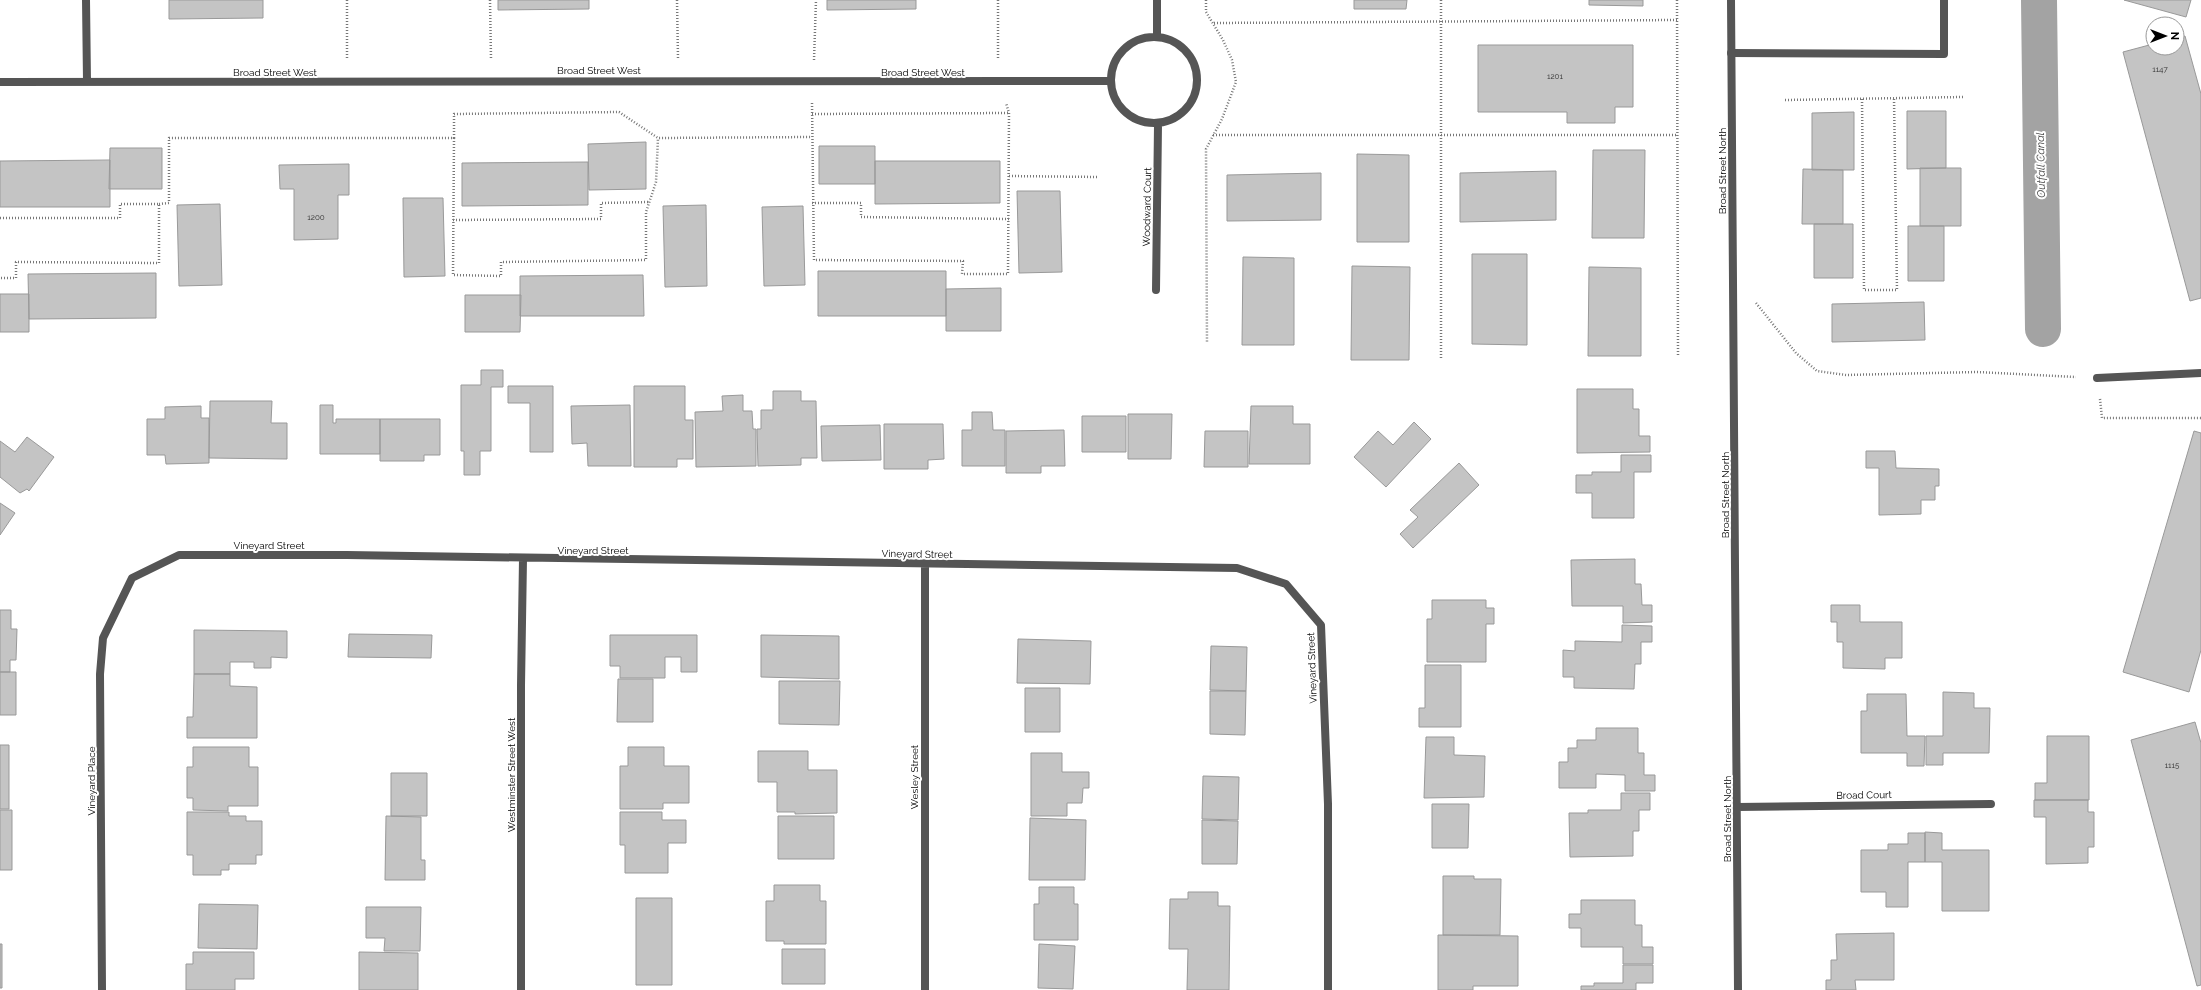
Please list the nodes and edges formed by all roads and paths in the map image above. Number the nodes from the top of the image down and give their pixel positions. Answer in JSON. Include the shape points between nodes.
{"nodes":[{"id":1,"x":86,"y":0,"type":"edge"},
{"id":2,"x":347,"y":0,"type":"edge"},
{"id":3,"x":490,"y":0,"type":"edge"},
{"id":4,"x":677,"y":0,"type":"edge"},
{"id":5,"x":816,"y":0,"type":"edge"},
{"id":6,"x":998,"y":0,"type":"edge"},
{"id":7,"x":1157,"y":0,"type":"edge"},
{"id":8,"x":1206,"y":0,"type":"edge"},
{"id":9,"x":1441,"y":0,"type":"edge"},
{"id":10,"x":1676,"y":0,"type":"edge"},
{"id":11,"x":1731,"y":0,"type":"edge"},
{"id":12,"x":1944,"y":0,"type":"edge"},
{"id":13,"x":1677,"y":20,"type":"junction"},
{"id":14,"x":1441,"y":21,"type":"junction"},
{"id":15,"x":1214,"y":23,"type":"junction"},
{"id":16,"x":1157,"y":36,"type":"junction"},
{"id":17,"x":1731,"y":53,"type":"junction"},
{"id":18,"x":678,"y":80,"type":"junction"},
{"id":19,"x":87,"y":81,"type":"junction"},
{"id":20,"x":491,"y":81,"type":"junction"},
{"id":21,"x":813,"y":81,"type":"junction"},
{"id":22,"x":1111,"y":81,"type":"junction"},
{"id":23,"x":0,"y":82,"type":"edge"},
{"id":24,"x":347,"y":82,"type":"junction"},
{"id":25,"x":997,"y":82,"type":"junction"},
{"id":26,"x":1963,"y":97,"type":"dead end"},
{"id":27,"x":1894,"y":98,"type":"junction"},
{"id":28,"x":1862,"y":99,"type":"junction"},
{"id":29,"x":1785,"y":100,"type":"dead end"},
{"id":30,"x":1010,"y":113,"type":"junction"},
{"id":31,"x":812,"y":114,"type":"junction"},
{"id":32,"x":1158,"y":125,"type":"junction"},
{"id":33,"x":1212,"y":135,"type":"junction"},
{"id":34,"x":1441,"y":135,"type":"junction"},
{"id":35,"x":1677,"y":135,"type":"junction"},
{"id":36,"x":812,"y":137,"type":"junction"},
{"id":37,"x":454,"y":138,"type":"junction"},
{"id":38,"x":658,"y":138,"type":"junction"},
{"id":39,"x":1009,"y":176,"type":"junction"},
{"id":40,"x":1099,"y":177,"type":"dead end"},
{"id":41,"x":649,"y":202,"type":"junction"},
{"id":42,"x":812,"y":203,"type":"junction"},
{"id":43,"x":158,"y":204,"type":"junction"},
{"id":44,"x":0,"y":218,"type":"edge"},
{"id":45,"x":1009,"y":218,"type":"junction"},
{"id":46,"x":453,"y":220,"type":"junction"},
{"id":47,"x":1733,"y":275,"type":"junction"},
{"id":48,"x":0,"y":278,"type":"edge"},
{"id":49,"x":1156,"y":290,"type":"dead end"},
{"id":50,"x":1207,"y":343,"type":"dead end"},
{"id":51,"x":1678,"y":355,"type":"dead end"},
{"id":52,"x":1441,"y":358,"type":"dead end"},
{"id":53,"x":2201,"y":373,"type":"edge"},
{"id":54,"x":2097,"y":378,"type":"junction"},
{"id":55,"x":2201,"y":418,"type":"edge"},
{"id":56,"x":523,"y":559,"type":"junction"},
{"id":57,"x":925,"y":565,"type":"junction"},
{"id":58,"x":132,"y":578,"type":"joint"},
{"id":59,"x":1991,"y":804,"type":"dead end"},
{"id":60,"x":1737,"y":807,"type":"junction"},
{"id":61,"x":102,"y":990,"type":"edge"},
{"id":62,"x":521,"y":990,"type":"edge"},
{"id":63,"x":924,"y":990,"type":"edge"},
{"id":64,"x":1328,"y":990,"type":"edge"},
{"id":65,"x":1738,"y":990,"type":"edge"}],
"edges":[{"from":1,"to":19,"type":"street"},
{"from":2,"to":24,"type":"path"},
{"from":3,"to":20,"type":"path"},
{"from":4,"to":18,"type":"path"},
{"from":5,"to":21,"type":"path"},
{"from":6,"to":25,"type":"path"},
{"from":7,"to":16,"type":"street"},
{"from":8,"to":15,"type":"path","via":[[1206,12]]},
{"from":9,"to":14,"type":"path"},
{"from":10,"to":13,"type":"path"},
{"from":11,"to":17,"type":"street","name":"Broad Street North"},
{"from":12,"to":17,"type":"street","via":[[1944,54]]},
{"from":13,"to":14,"type":"path"},
{"from":13,"to":35,"type":"path"},
{"from":14,"to":15,"type":"path"},
{"from":14,"to":34,"type":"path"},
{"from":15,"to":33,"type":"path","via":[[1232,60],[1236,82],[1222,119]]},
{"from":16,"to":22,"type":"street","via":[[1143,38],[1130,44],[1113,66]]},
{"from":16,"to":32,"type":"street","via":[[1183,47],[1192,58],[1197,72],[1193,100],[1184,112]]},
{"from":17,"to":47,"type":"street","name":"Broad Street North"},
{"from":18,"to":20,"type":"street","name":"Broad Street West"},
{"from":18,"to":21,"type":"street","name":"Broad Street West"},
{"from":19,"to":23,"type":"street","name":"Broad Street West"},
{"from":19,"to":24,"type":"street","name":"Broad Street West"},
{"from":20,"to":24,"type":"street","name":"Broad Street West"},
{"from":21,"to":25,"type":"street","name":"Broad Street West"},
{"from":21,"to":31,"type":"path"},
{"from":22,"to":25,"type":"street","name":"Broad Street West"},
{"from":22,"to":32,"type":"street","via":[[1114,95],[1121,108],[1131,117]]},
{"from":25,"to":30,"type":"path"},
{"from":26,"to":27,"type":"path"},
{"from":27,"to":28,"type":"path"},
{"from":27,"to":28,"type":"path","via":[[1897,290],[1864,290]]},
{"from":28,"to":29,"type":"path"},
{"from":30,"to":31,"type":"path"},
{"from":30,"to":39,"type":"path"},
{"from":31,"to":36,"type":"path"},
{"from":32,"to":49,"type":"street","name":"Woodward Court"},
{"from":33,"to":34,"type":"path"},
{"from":33,"to":50,"type":"path","via":[[1206,149]]},
{"from":34,"to":35,"type":"path"},
{"from":34,"to":52,"type":"path"},
{"from":35,"to":51,"type":"path"},
{"from":36,"to":38,"type":"path"},
{"from":36,"to":42,"type":"path"},
{"from":37,"to":38,"type":"path","via":[[454,114],[619,112]]},
{"from":37,"to":43,"type":"path","via":[[169,138],[169,203]]},
{"from":37,"to":46,"type":"path"},
{"from":38,"to":41,"type":"path","via":[[656,182]]},
{"from":39,"to":40,"type":"path"},
{"from":39,"to":45,"type":"path"},
{"from":41,"to":46,"type":"path","via":[[601,203],[601,219]]},
{"from":41,"to":46,"type":"path","via":[[646,212],[646,260],[501,262],[501,276],[453,275]]},
{"from":42,"to":45,"type":"path","via":[[861,203],[861,216]]},
{"from":42,"to":45,"type":"path","via":[[814,260],[963,261],[962,274],[1008,274]]},
{"from":43,"to":44,"type":"path","via":[[120,204],[120,218]]},
{"from":43,"to":48,"type":"path","via":[[159,263],[16,262],[16,278]]},
{"from":47,"to":54,"type":"path","via":[[1796,353],[1817,371],[1846,375],[1977,372]]},
{"from":47,"to":60,"type":"street","name":"Broad Street North"},
{"from":53,"to":54,"type":"street"},
{"from":54,"to":55,"type":"path","via":[[2102,418]]},
{"from":56,"to":57,"type":"street","name":"Vineyard Street"},
{"from":56,"to":58,"type":"street","name":"Vineyard Street","via":[[179,555]]},
{"from":56,"to":62,"type":"street","name":"Westminster Street West"},
{"from":57,"to":63,"type":"street","name":"Wesley Street"},
{"from":57,"to":64,"type":"street","name":"Vineyard Street","via":[[1237,568],[1286,584],[1321,625],[1328,804]]},
{"from":58,"to":61,"type":"street","name":"Vineyard Place","via":[[103,638],[100,674]]},
{"from":59,"to":60,"type":"street","name":"Broad Court"},
{"from":60,"to":65,"type":"street","name":"Broad Street North"}]}
